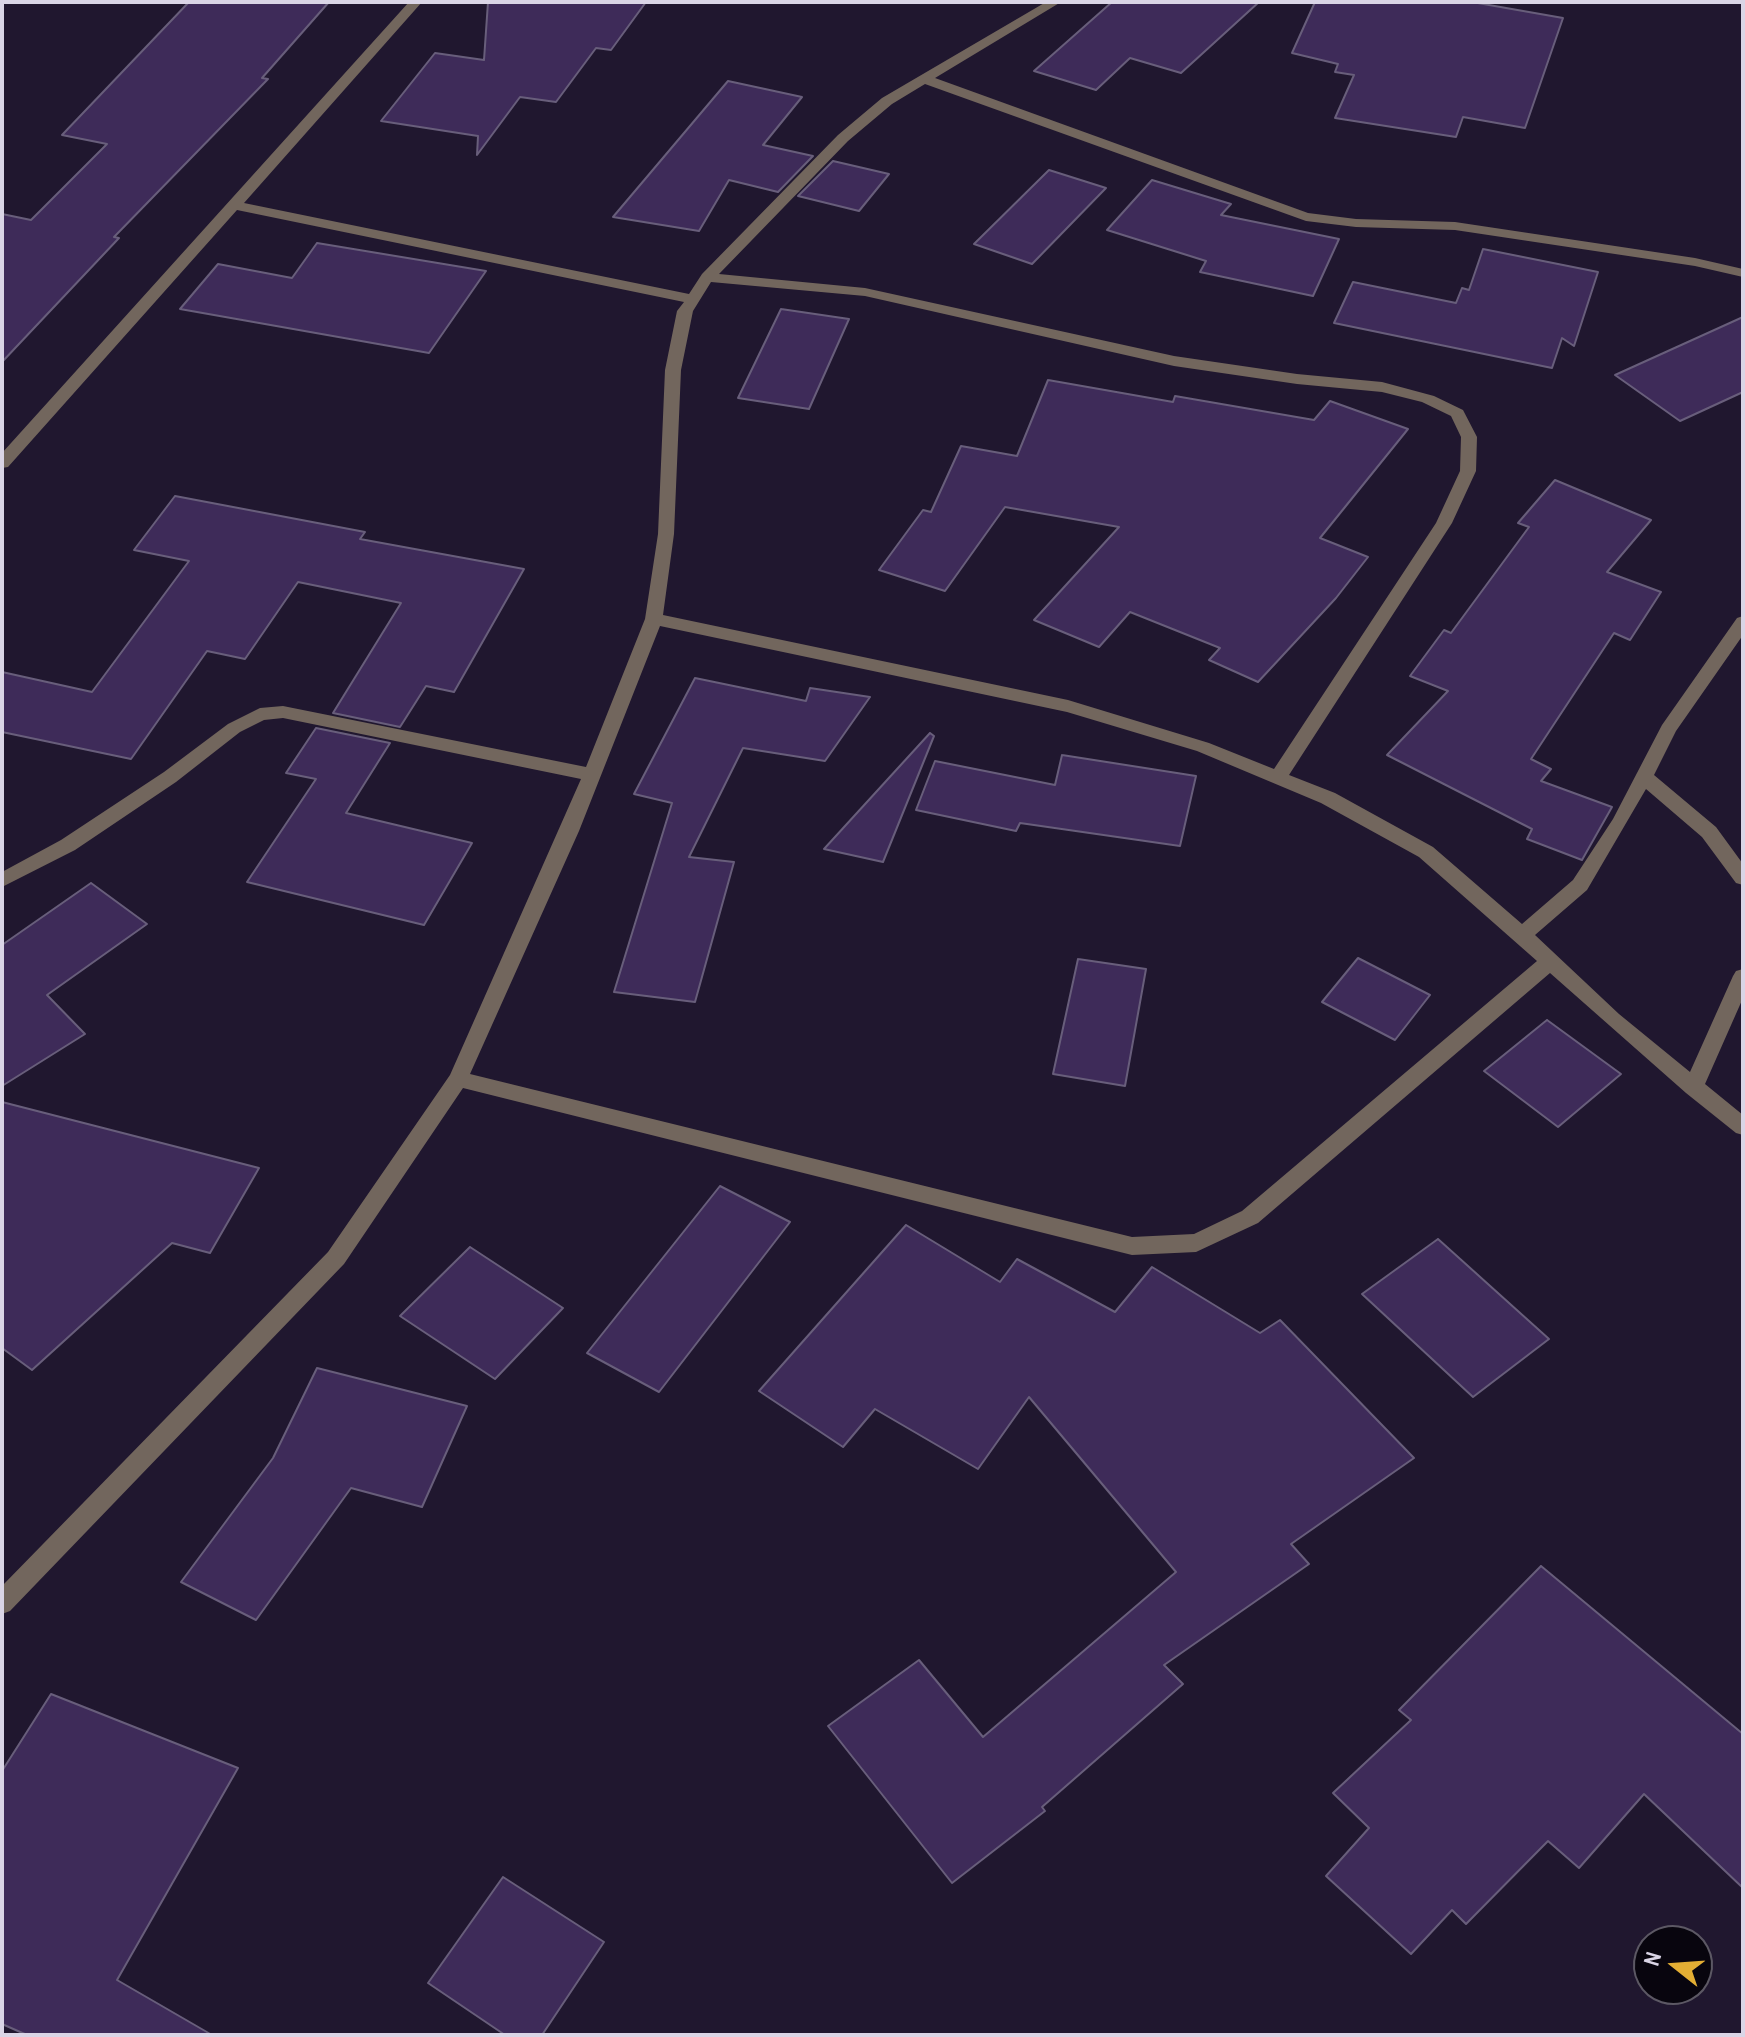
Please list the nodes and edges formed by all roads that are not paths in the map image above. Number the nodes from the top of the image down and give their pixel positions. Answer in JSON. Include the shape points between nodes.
{"nodes":[{"id":1,"x":416,"y":2,"type":"edge"},
{"id":2,"x":1055,"y":2,"type":"edge"},
{"id":3,"x":924,"y":79,"type":"junction"},
{"id":4,"x":234,"y":205,"type":"junction"},
{"id":5,"x":1743,"y":273,"type":"edge"},
{"id":6,"x":707,"y":277,"type":"junction"},
{"id":7,"x":693,"y":299,"type":"junction"},
{"id":8,"x":2,"y":463,"type":"edge"},
{"id":9,"x":654,"y":619,"type":"junction"},
{"id":10,"x":1743,"y":622,"type":"edge"},
{"id":11,"x":592,"y":775,"type":"junction"},
{"id":12,"x":1644,"y":777,"type":"junction"},
{"id":13,"x":1278,"y":778,"type":"junction"},
{"id":14,"x":1743,"y":878,"type":"edge"},
{"id":15,"x":2,"y":880,"type":"edge"},
{"id":16,"x":1522,"y":935,"type":"junction"},
{"id":17,"x":1549,"y":962,"type":"junction"},
{"id":18,"x":1743,"y":976,"type":"edge"},
{"id":19,"x":458,"y":1079,"type":"junction"},
{"id":20,"x":1693,"y":1087,"type":"junction"},
{"id":21,"x":1743,"y":1127,"type":"edge"},
{"id":22,"x":2,"y":1603,"type":"edge"}],
"edges":[{"from":1,"to":4,"type":"street"},
{"from":2,"to":3,"type":"street"},
{"from":3,"to":5,"type":"street","via":[[1306,217],[1455,226]]},
{"from":3,"to":6,"type":"street","via":[[887,101],[843,138]]},
{"from":4,"to":7,"type":"street"},
{"from":4,"to":8,"type":"street"},
{"from":6,"to":7,"type":"street"},
{"from":6,"to":13,"type":"street","via":[[865,292],[1174,361],[1382,387],[1457,413],[1469,437],[1468,471],[1444,523]]},
{"from":7,"to":9,"type":"street","via":[[685,311],[673,370],[666,534]]},
{"from":9,"to":11,"type":"street"},
{"from":9,"to":13,"type":"street","via":[[1068,706],[1203,747]]},
{"from":10,"to":12,"type":"street","via":[[1668,729]]},
{"from":11,"to":15,"type":"street","via":[[283,712],[260,714],[68,845]]},
{"from":11,"to":19,"type":"street"},
{"from":12,"to":14,"type":"street","via":[[1709,832]]},
{"from":12,"to":16,"type":"street","via":[[1580,885]]},
{"from":13,"to":16,"type":"street","via":[[1328,798],[1426,852]]},
{"from":16,"to":17,"type":"street"},
{"from":17,"to":19,"type":"street","via":[[1250,1217],[1196,1243],[1132,1246]]},
{"from":17,"to":20,"type":"street"},
{"from":18,"to":20,"type":"street"},
{"from":19,"to":22,"type":"street","via":[[336,1258]]},
{"from":20,"to":21,"type":"street"}]}
